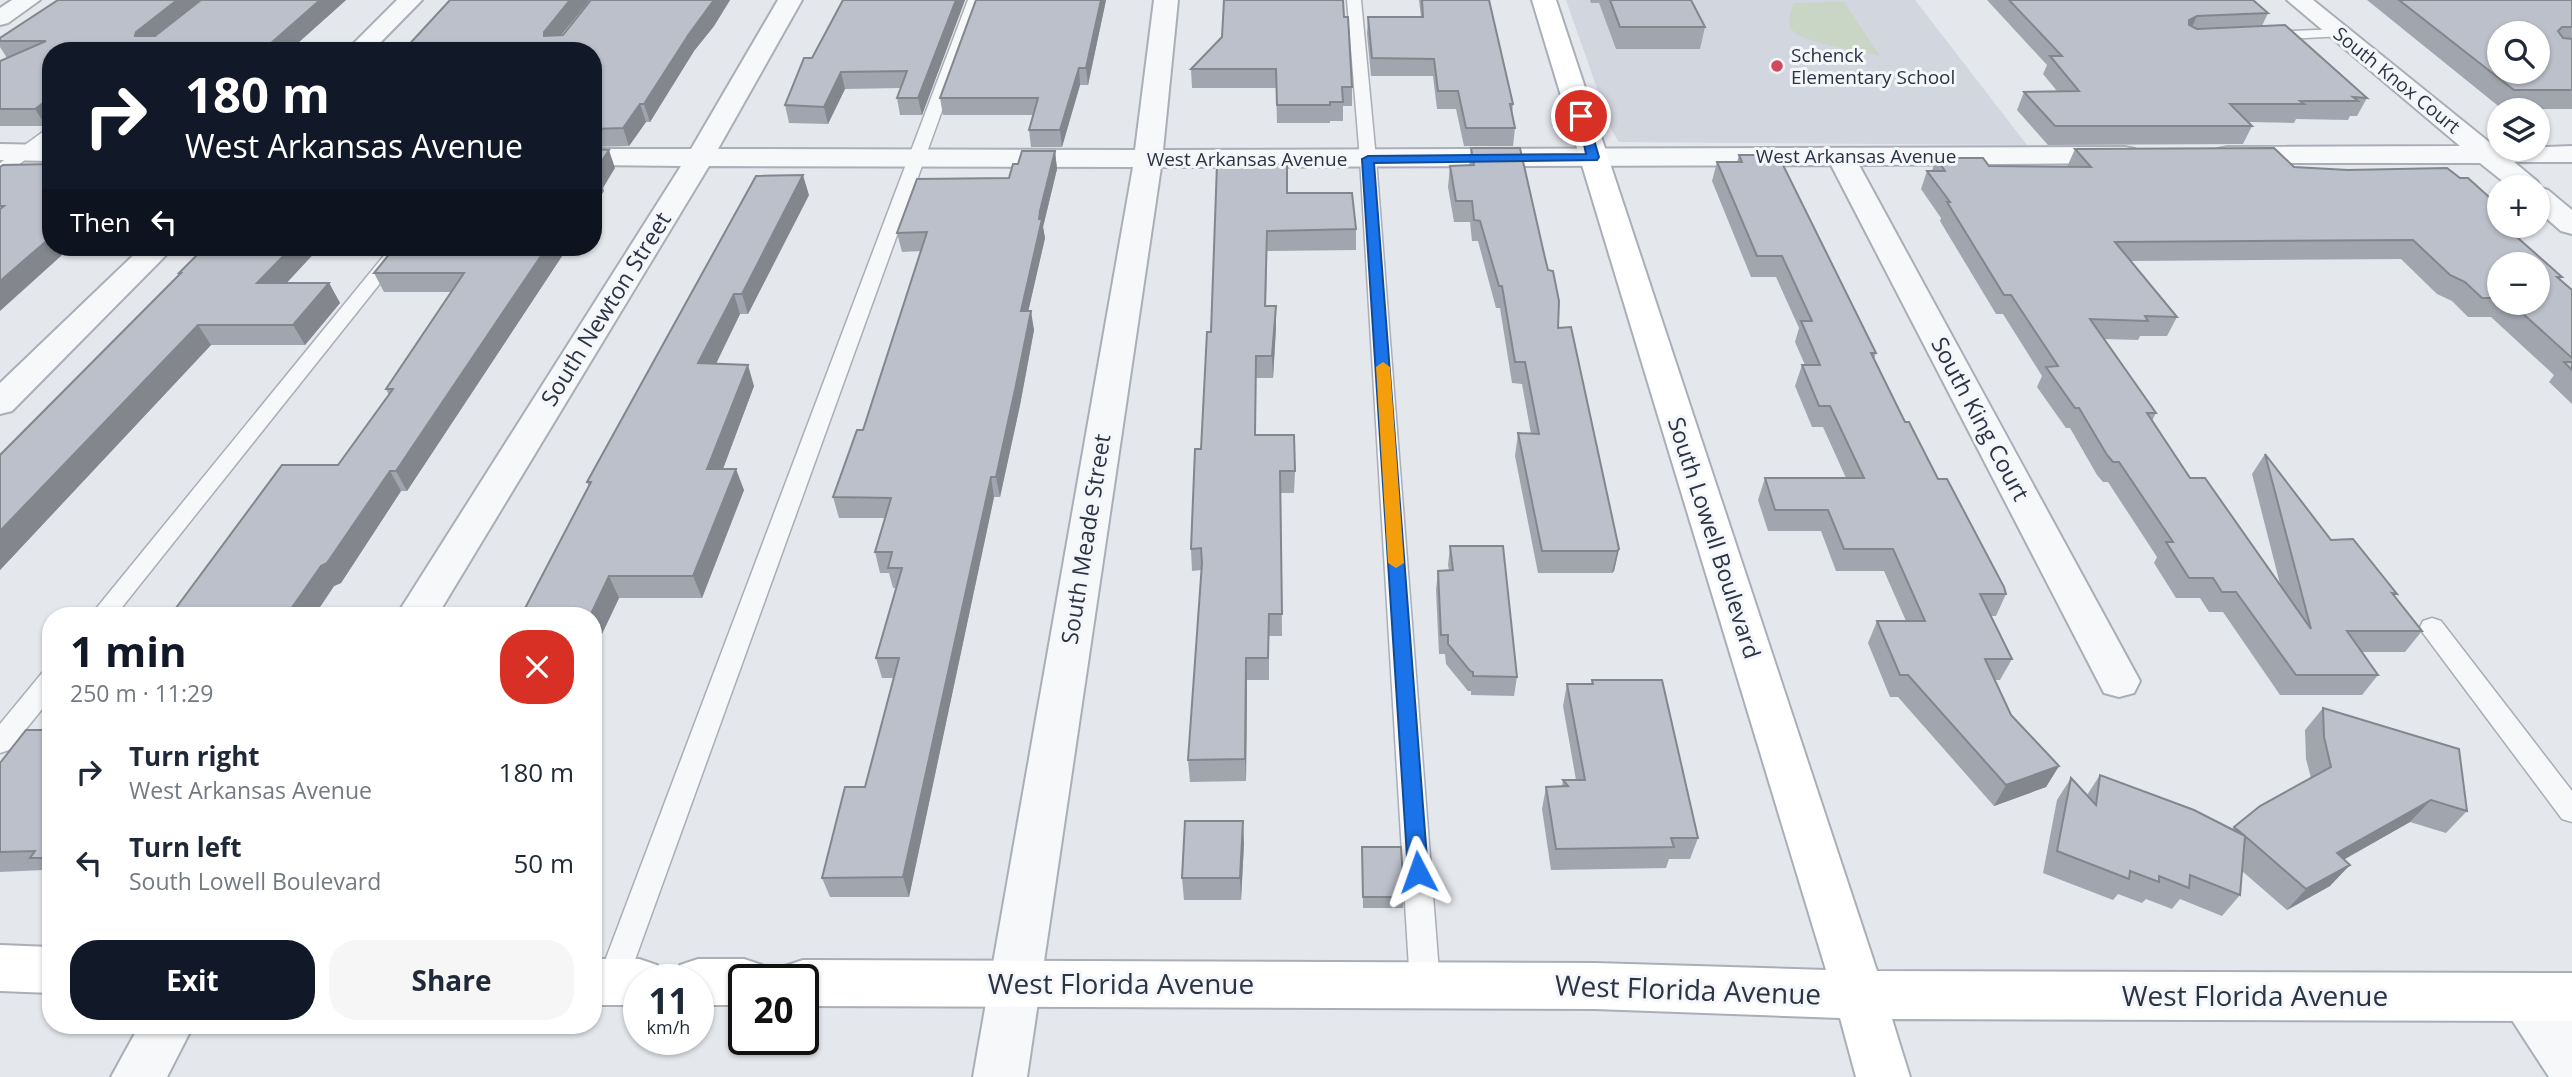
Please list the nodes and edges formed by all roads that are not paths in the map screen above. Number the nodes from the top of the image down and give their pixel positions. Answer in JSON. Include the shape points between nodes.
{"nodes":[{"id":1,"x":27,"y":0,"type":"edge"},
{"id":2,"x":410,"y":0,"type":"edge"},
{"id":3,"x":790,"y":0,"type":"edge"},
{"id":4,"x":975,"y":0,"type":"edge"},
{"id":5,"x":1166,"y":0,"type":"edge"},
{"id":6,"x":1354,"y":0,"type":"edge"},
{"id":7,"x":1544,"y":0,"type":"edge"},
{"id":8,"x":2299,"y":0,"type":"edge"},
{"id":9,"x":0,"y":18,"type":"edge"},
{"id":10,"x":2339,"y":33,"type":"junction"},
{"id":11,"x":2255,"y":37,"type":"edge"},
{"id":12,"x":367,"y":42,"type":"edge"},
{"id":13,"x":42,"y":139,"type":"edge"},
{"id":14,"x":25,"y":153,"type":"edge"},
{"id":15,"x":2486,"y":154,"type":"junction"},
{"id":16,"x":2572,"y":154,"type":"edge"},
{"id":17,"x":2157,"y":155,"type":"edge"},
{"id":18,"x":2198,"y":155,"type":"edge"},
{"id":19,"x":602,"y":157,"type":"edge"},
{"id":20,"x":700,"y":157,"type":"junction"},
{"id":21,"x":1593,"y":157,"type":"junction"},
{"id":22,"x":1841,"y":157,"type":"junction"},
{"id":23,"x":918,"y":158,"type":"junction"},
{"id":24,"x":1148,"y":158,"type":"junction"},
{"id":25,"x":1368,"y":159,"type":"junction"},
{"id":26,"x":0,"y":171,"type":"edge"},
{"id":27,"x":2511,"y":175,"type":"edge"},
{"id":28,"x":2550,"y":206,"type":"edge"},
{"id":29,"x":2572,"y":225,"type":"edge"},
{"id":30,"x":150,"y":256,"type":"edge"},
{"id":31,"x":393,"y":256,"type":"edge"},
{"id":32,"x":0,"y":403,"type":"edge"},
{"id":33,"x":109,"y":607,"type":"edge"},
{"id":34,"x":422,"y":607,"type":"edge"},
{"id":35,"x":2432,"y":627,"type":"dead end"},
{"id":36,"x":2119,"y":681,"type":"dead end"},
{"id":37,"x":42,"y":691,"type":"edge"},
{"id":38,"x":0,"y":743,"type":"edge"},
{"id":39,"x":2572,"y":811,"type":"edge"},
{"id":40,"x":0,"y":968,"type":"edge"},
{"id":41,"x":42,"y":970,"type":"edge"},
{"id":42,"x":615,"y":982,"type":"edge"},
{"id":43,"x":819,"y":983,"type":"edge"},
{"id":44,"x":1014,"y":984,"type":"junction"},
{"id":45,"x":1425,"y":985,"type":"junction"},
{"id":46,"x":1859,"y":995,"type":"junction"},
{"id":47,"x":2549,"y":997,"type":"edge"},
{"id":48,"x":162,"y":1034,"type":"edge"},
{"id":49,"x":2572,"y":1065,"type":"edge"},
{"id":50,"x":138,"y":1077,"type":"edge"},
{"id":51,"x":1000,"y":1077,"type":"edge"},
{"id":52,"x":1883,"y":1077,"type":"edge"}],
"edges":[{"from":1,"to":9,"type":"street"},
{"from":2,"to":12,"type":"street"},
{"from":3,"to":20,"type":"street","name":"South Newton Street"},
{"from":4,"to":23,"type":"lane"},
{"from":5,"to":24,"type":"street","name":"South Meade Street"},
{"from":6,"to":25,"type":"lane"},
{"from":7,"to":21,"type":"street","name":"South Lowell Boulevard"},
{"from":8,"to":10,"type":"street","name":"South Knox Court"},
{"from":10,"to":11,"type":"lane"},
{"from":10,"to":15,"type":"street","name":"South Knox Court"},
{"from":13,"to":14,"type":"lane"},
{"from":14,"to":26,"type":"lane"},
{"from":15,"to":16,"type":"street"},
{"from":15,"to":18,"type":"street"},
{"from":15,"to":27,"type":"street","name":"South Knox Court"},
{"from":17,"to":22,"type":"street","name":"West Arkansas Avenue"},
{"from":19,"to":20,"type":"street","name":"West Arkansas Avenue"},
{"from":20,"to":23,"type":"street","name":"West Arkansas Avenue"},
{"from":20,"to":34,"type":"street","name":"South Newton Street"},
{"from":21,"to":22,"type":"street","name":"West Arkansas Avenue"},
{"from":21,"to":25,"type":"street","name":"West Arkansas Avenue"},
{"from":21,"to":46,"type":"street","name":"South Lowell Boulevard"},
{"from":22,"to":36,"type":"street","name":"South King Court"},
{"from":23,"to":24,"type":"street","name":"West Arkansas Avenue"},
{"from":23,"to":42,"type":"lane"},
{"from":24,"to":25,"type":"street","name":"West Arkansas Avenue"},
{"from":24,"to":44,"type":"street","name":"South Meade Street"},
{"from":25,"to":45,"type":"lane"},
{"from":28,"to":29,"type":"street"},
{"from":30,"to":32,"type":"street"},
{"from":31,"to":33,"type":"lane"},
{"from":35,"to":39,"type":"lane"},
{"from":37,"to":38,"type":"lane"},
{"from":40,"to":41,"type":"street"},
{"from":43,"to":44,"type":"street","name":"West Florida Avenue"},
{"from":44,"to":45,"type":"street","name":"West Florida Avenue"},
{"from":44,"to":51,"type":"street","name":"South Meade Street"},
{"from":45,"to":46,"type":"street","name":"West Florida Avenue"},
{"from":46,"to":47,"type":"street","name":"West Florida Avenue"},
{"from":46,"to":52,"type":"street","name":"South Lowell Boulevard"},
{"from":47,"to":49,"type":"street"},
{"from":48,"to":50,"type":"street"}]}
